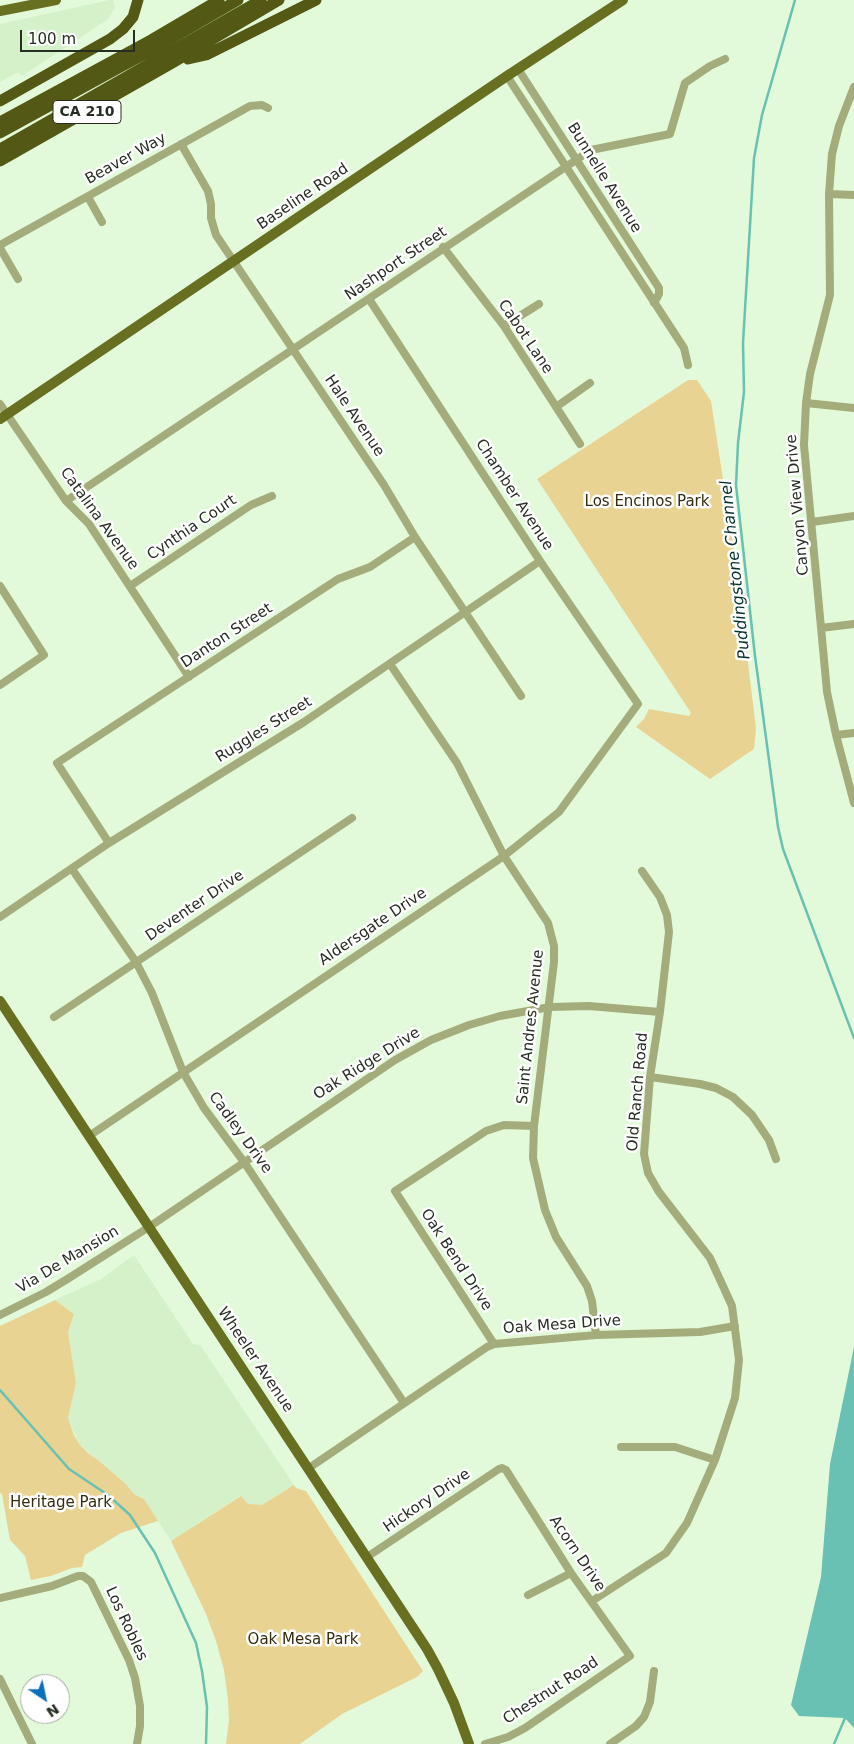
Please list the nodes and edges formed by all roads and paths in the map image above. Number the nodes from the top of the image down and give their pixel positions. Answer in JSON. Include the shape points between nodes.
{"nodes":[{"id":1,"x":56,"y":0,"type":"edge"},
{"id":2,"x":138,"y":0,"type":"edge"},
{"id":3,"x":219,"y":0,"type":"edge"},
{"id":4,"x":238,"y":0,"type":"edge"},
{"id":5,"x":261,"y":0,"type":"edge"},
{"id":6,"x":279,"y":0,"type":"edge"},
{"id":7,"x":316,"y":0,"type":"edge"},
{"id":8,"x":623,"y":0,"type":"edge"},
{"id":9,"x":0,"y":11,"type":"edge"},
{"id":10,"x":725,"y":60,"type":"dead end"},
{"id":11,"x":174,"y":62,"type":"junction"},
{"id":12,"x":518,"y":69,"type":"junction"},
{"id":13,"x":507,"y":76,"type":"junction"},
{"id":14,"x":854,"y":88,"type":"edge"},
{"id":15,"x":0,"y":101,"type":"edge"},
{"id":16,"x":268,"y":108,"type":"dead end"},
{"id":17,"x":0,"y":122,"type":"edge"},
{"id":18,"x":0,"y":133,"type":"edge"},
{"id":19,"x":181,"y":144,"type":"junction"},
{"id":20,"x":0,"y":149,"type":"edge"},
{"id":21,"x":576,"y":159,"type":"junction"},
{"id":22,"x":0,"y":161,"type":"edge"},
{"id":23,"x":566,"y":166,"type":"junction"},
{"id":24,"x":829,"y":194,"type":"junction"},
{"id":25,"x":854,"y":195,"type":"edge"},
{"id":26,"x":88,"y":196,"type":"junction"},
{"id":27,"x":102,"y":222,"type":"dead end"},
{"id":28,"x":0,"y":246,"type":"edge"},
{"id":29,"x":444,"y":247,"type":"junction"},
{"id":30,"x":234,"y":262,"type":"junction"},
{"id":31,"x":18,"y":279,"type":"dead end"},
{"id":32,"x":369,"y":299,"type":"junction"},
{"id":33,"x":654,"y":303,"type":"junction"},
{"id":34,"x":539,"y":304,"type":"dead end"},
{"id":35,"x":504,"y":326,"type":"junction"},
{"id":36,"x":294,"y":350,"type":"junction"},
{"id":37,"x":688,"y":365,"type":"dead end"},
{"id":38,"x":590,"y":384,"type":"dead end"},
{"id":39,"x":806,"y":403,"type":"junction"},
{"id":40,"x":0,"y":404,"type":"edge"},
{"id":41,"x":556,"y":407,"type":"junction"},
{"id":42,"x":854,"y":408,"type":"edge"},
{"id":43,"x":4,"y":416,"type":"edge"},
{"id":44,"x":580,"y":444,"type":"dead end"},
{"id":45,"x":272,"y":496,"type":"dead end"},
{"id":46,"x":66,"y":501,"type":"junction"},
{"id":47,"x":854,"y":516,"type":"edge"},
{"id":48,"x":812,"y":522,"type":"junction"},
{"id":49,"x":414,"y":536,"type":"junction"},
{"id":50,"x":540,"y":561,"type":"junction"},
{"id":51,"x":0,"y":586,"type":"edge"},
{"id":52,"x":130,"y":586,"type":"junction"},
{"id":53,"x":466,"y":612,"type":"junction"},
{"id":54,"x":854,"y":624,"type":"edge"},
{"id":55,"x":822,"y":628,"type":"junction"},
{"id":56,"x":390,"y":664,"type":"junction"},
{"id":57,"x":189,"y":677,"type":"junction"},
{"id":58,"x":0,"y":685,"type":"edge"},
{"id":59,"x":522,"y":696,"type":"dead end"},
{"id":60,"x":638,"y":704,"type":"joint"},
{"id":61,"x":854,"y":733,"type":"edge"},
{"id":62,"x":836,"y":735,"type":"junction"},
{"id":63,"x":854,"y":803,"type":"edge"},
{"id":64,"x":352,"y":818,"type":"dead end"},
{"id":65,"x":109,"y":843,"type":"junction"},
{"id":66,"x":504,"y":856,"type":"junction"},
{"id":67,"x":72,"y":869,"type":"junction"},
{"id":68,"x":642,"y":871,"type":"dead end"},
{"id":69,"x":0,"y":917,"type":"edge"},
{"id":70,"x":136,"y":962,"type":"junction"},
{"id":71,"x":0,"y":1001,"type":"edge"},
{"id":72,"x":550,"y":1006,"type":"junction"},
{"id":73,"x":660,"y":1012,"type":"junction"},
{"id":74,"x":54,"y":1017,"type":"dead end"},
{"id":75,"x":183,"y":1072,"type":"junction"},
{"id":76,"x":650,"y":1077,"type":"junction"},
{"id":77,"x":534,"y":1126,"type":"junction"},
{"id":78,"x":89,"y":1136,"type":"junction"},
{"id":79,"x":776,"y":1160,"type":"dead end"},
{"id":80,"x":244,"y":1162,"type":"junction"},
{"id":81,"x":149,"y":1227,"type":"junction"},
{"id":82,"x":0,"y":1315,"type":"edge"},
{"id":83,"x":735,"y":1326,"type":"junction"},
{"id":84,"x":596,"y":1335,"type":"junction"},
{"id":85,"x":494,"y":1344,"type":"junction"},
{"id":86,"x":404,"y":1403,"type":"junction"},
{"id":87,"x":621,"y":1447,"type":"dead end"},
{"id":88,"x":715,"y":1460,"type":"junction"},
{"id":89,"x":309,"y":1468,"type":"junction"},
{"id":90,"x":502,"y":1468,"type":"joint"},
{"id":91,"x":367,"y":1557,"type":"junction"},
{"id":92,"x":571,"y":1573,"type":"junction"},
{"id":93,"x":528,"y":1595,"type":"dead end"},
{"id":94,"x":0,"y":1598,"type":"edge"},
{"id":95,"x":592,"y":1601,"type":"junction"},
{"id":96,"x":630,"y":1656,"type":"joint"},
{"id":97,"x":654,"y":1672,"type":"dead end"},
{"id":98,"x":0,"y":1679,"type":"edge"},
{"id":99,"x":32,"y":1744,"type":"edge"},
{"id":100,"x":137,"y":1744,"type":"edge"},
{"id":101,"x":468,"y":1744,"type":"edge"},
{"id":102,"x":485,"y":1744,"type":"edge"},
{"id":103,"x":610,"y":1744,"type":"edge"}],
"edges":[{"from":1,"to":9,"type":"main road"},
{"from":2,"to":15,"type":"highway","via":[[133,17],[110,39]]},
{"from":3,"to":17,"type":"highway","number":"CA 210"},
{"from":4,"to":18,"type":"highway"},
{"from":5,"to":20,"type":"highway"},
{"from":6,"to":11,"type":"highway","number":"CA 210"},
{"from":7,"to":11,"type":"highway","via":[[206,55]]},
{"from":8,"to":12,"type":"main road","name":"Baseline Road"},
{"from":10,"to":21,"type":"street","name":"Nashport Street","via":[[685,83],[670,134],[591,150]]},
{"from":11,"to":22,"type":"highway","number":"CA 210"},
{"from":12,"to":13,"type":"main road","name":"Baseline Road"},
{"from":12,"to":21,"type":"street","name":"Bunnelle Avenue"},
{"from":13,"to":23,"type":"street","name":"Bunnelle Avenue"},
{"from":13,"to":30,"type":"main road","name":"Baseline Road"},
{"from":14,"to":24,"type":"street","name":"Canyon View Drive","via":[[832,154]]},
{"from":16,"to":19,"type":"street","name":"Beaver Way","via":[[250,106]]},
{"from":19,"to":26,"type":"street","name":"Beaver Way"},
{"from":19,"to":30,"type":"street","name":"Hale Avenue","via":[[208,191],[216,235]]},
{"from":21,"to":23,"type":"street","name":"Nashport Street"},
{"from":21,"to":33,"type":"street","name":"Bunnelle Avenue","via":[[659,288]]},
{"from":23,"to":29,"type":"street","name":"Nashport Street"},
{"from":23,"to":33,"type":"street","name":"Bunnelle Avenue"},
{"from":24,"to":25,"type":"street"},
{"from":24,"to":39,"type":"street","name":"Canyon View Drive","via":[[830,294]]},
{"from":26,"to":27,"type":"street"},
{"from":26,"to":28,"type":"street","name":"Beaver Way"},
{"from":28,"to":31,"type":"street"},
{"from":29,"to":32,"type":"street","name":"Nashport Street"},
{"from":29,"to":35,"type":"street","name":"Cabot Lane"},
{"from":30,"to":36,"type":"street","name":"Hale Avenue"},
{"from":30,"to":43,"type":"main road","name":"Baseline Road"},
{"from":32,"to":36,"type":"street","name":"Nashport Street"},
{"from":32,"to":50,"type":"street","name":"Chamber Avenue"},
{"from":33,"to":37,"type":"street","name":"Bunnelle Avenue","via":[[684,348]]},
{"from":34,"to":35,"type":"street"},
{"from":35,"to":41,"type":"street","name":"Cabot Lane"},
{"from":36,"to":46,"type":"street","name":"Nashport Street"},
{"from":36,"to":49,"type":"street","name":"Hale Avenue"},
{"from":38,"to":41,"type":"street"},
{"from":39,"to":42,"type":"street"},
{"from":39,"to":48,"type":"street","name":"Canyon View Drive","via":[[804,445]]},
{"from":40,"to":43,"type":"street","name":"Catalina Avenue"},
{"from":41,"to":44,"type":"street","name":"Cabot Lane"},
{"from":43,"to":46,"type":"street","name":"Catalina Avenue"},
{"from":45,"to":52,"type":"street","name":"Cynthia Court","via":[[252,505]]},
{"from":46,"to":52,"type":"street","name":"Catalina Avenue","via":[[89,524]]},
{"from":47,"to":48,"type":"street"},
{"from":48,"to":55,"type":"street","name":"Canyon View Drive"},
{"from":49,"to":53,"type":"street","name":"Hale Avenue"},
{"from":49,"to":57,"type":"street","name":"Danton Street","via":[[370,566],[338,579]]},
{"from":50,"to":53,"type":"street","name":"Ruggles Street"},
{"from":50,"to":60,"type":"street","name":"Chamber Avenue"},
{"from":51,"to":58,"type":"street","via":[[44,655]]},
{"from":52,"to":57,"type":"street","name":"Catalina Avenue"},
{"from":53,"to":56,"type":"street","name":"Ruggles Street"},
{"from":53,"to":59,"type":"street","name":"Hale Avenue"},
{"from":54,"to":55,"type":"street"},
{"from":55,"to":62,"type":"street","name":"Canyon View Drive"},
{"from":56,"to":65,"type":"street","name":"Ruggles Street","via":[[304,722]]},
{"from":56,"to":66,"type":"street","name":"Saint Andres Avenue","via":[[456,763]]},
{"from":57,"to":65,"type":"street","name":"Danton Street","via":[[57,764]]},
{"from":60,"to":66,"type":"street","name":"Aldersgate Drive","via":[[559,812]]},
{"from":61,"to":62,"type":"street"},
{"from":62,"to":63,"type":"street","name":"Canyon View Drive"},
{"from":64,"to":70,"type":"street","name":"Deventer Drive"},
{"from":65,"to":67,"type":"street","name":"Ruggles Street"},
{"from":66,"to":72,"type":"street","name":"Saint Andres Avenue","via":[[548,923],[554,946]]},
{"from":66,"to":75,"type":"street","name":"Aldersgate Drive"},
{"from":67,"to":69,"type":"street","name":"Ruggles Street"},
{"from":67,"to":70,"type":"street","name":"Cadley Drive"},
{"from":68,"to":73,"type":"street","name":"Old Ranch Road","via":[[660,897],[667,915],[669,932]]},
{"from":70,"to":74,"type":"street","name":"Deventer Drive"},
{"from":70,"to":75,"type":"street","name":"Cadley Drive","via":[[152,993]]},
{"from":71,"to":78,"type":"main road","name":"Wheeler Avenue"},
{"from":72,"to":73,"type":"street","name":"Oak Ridge Drive"},
{"from":72,"to":77,"type":"street","name":"Saint Andres Avenue"},
{"from":72,"to":80,"type":"street","name":"Oak Ridge Drive","via":[[500,1016],[431,1040],[395,1060]]},
{"from":73,"to":76,"type":"street","name":"Old Ranch Road"},
{"from":75,"to":78,"type":"street","name":"Aldersgate Drive"},
{"from":75,"to":80,"type":"street","name":"Cadley Drive","via":[[204,1108]]},
{"from":76,"to":79,"type":"street","via":[[700,1084],[733,1097],[764,1132]]},
{"from":76,"to":83,"type":"street","name":"Old Ranch Road","via":[[644,1154],[648,1173],[710,1258],[732,1306]]},
{"from":77,"to":84,"type":"street","name":"Saint Andres Avenue","via":[[533,1158],[545,1210],[556,1237],[587,1286]]},
{"from":77,"to":85,"type":"street","name":"Oak Bend Drive","via":[[504,1124],[486,1131],[395,1191]]},
{"from":78,"to":81,"type":"main road","name":"Wheeler Avenue"},
{"from":80,"to":81,"type":"street","name":"Oak Ridge Drive"},
{"from":80,"to":86,"type":"street","name":"Cadley Drive"},
{"from":81,"to":82,"type":"street","name":"Via De Mansion","via":[[54,1288]]},
{"from":81,"to":89,"type":"main road","name":"Wheeler Avenue"},
{"from":83,"to":84,"type":"street","name":"Oak Mesa Drive","via":[[700,1332]]},
{"from":83,"to":88,"type":"street","name":"Old Ranch Road","via":[[739,1360],[735,1398]]},
{"from":84,"to":85,"type":"street","name":"Oak Mesa Drive"},
{"from":85,"to":86,"type":"street","name":"Oak Mesa Drive"},
{"from":86,"to":89,"type":"street","name":"Oak Mesa Drive"},
{"from":87,"to":88,"type":"street","via":[[675,1447]]},
{"from":88,"to":95,"type":"street","name":"Old Ranch Road","via":[[687,1523],[666,1552]]},
{"from":89,"to":91,"type":"main road","name":"Wheeler Avenue"},
{"from":90,"to":91,"type":"street","name":"Hickory Drive"},
{"from":90,"to":92,"type":"street","name":"Acorn Drive"},
{"from":91,"to":101,"type":"main road","name":"Wheeler Avenue","via":[[438,1669],[454,1702]]},
{"from":92,"to":93,"type":"street"},
{"from":92,"to":95,"type":"street","name":"Acorn Drive"},
{"from":94,"to":100,"type":"street","name":"Los Robles","via":[[52,1586],[78,1576],[91,1582],[135,1678],[140,1706]]},
{"from":95,"to":96,"type":"street","name":"Acorn Drive"},
{"from":96,"to":102,"type":"street","name":"Chestnut Road","via":[[524,1728]]},
{"from":97,"to":103,"type":"street","via":[[650,1702],[644,1717]]},
{"from":98,"to":99,"type":"street"}]}
